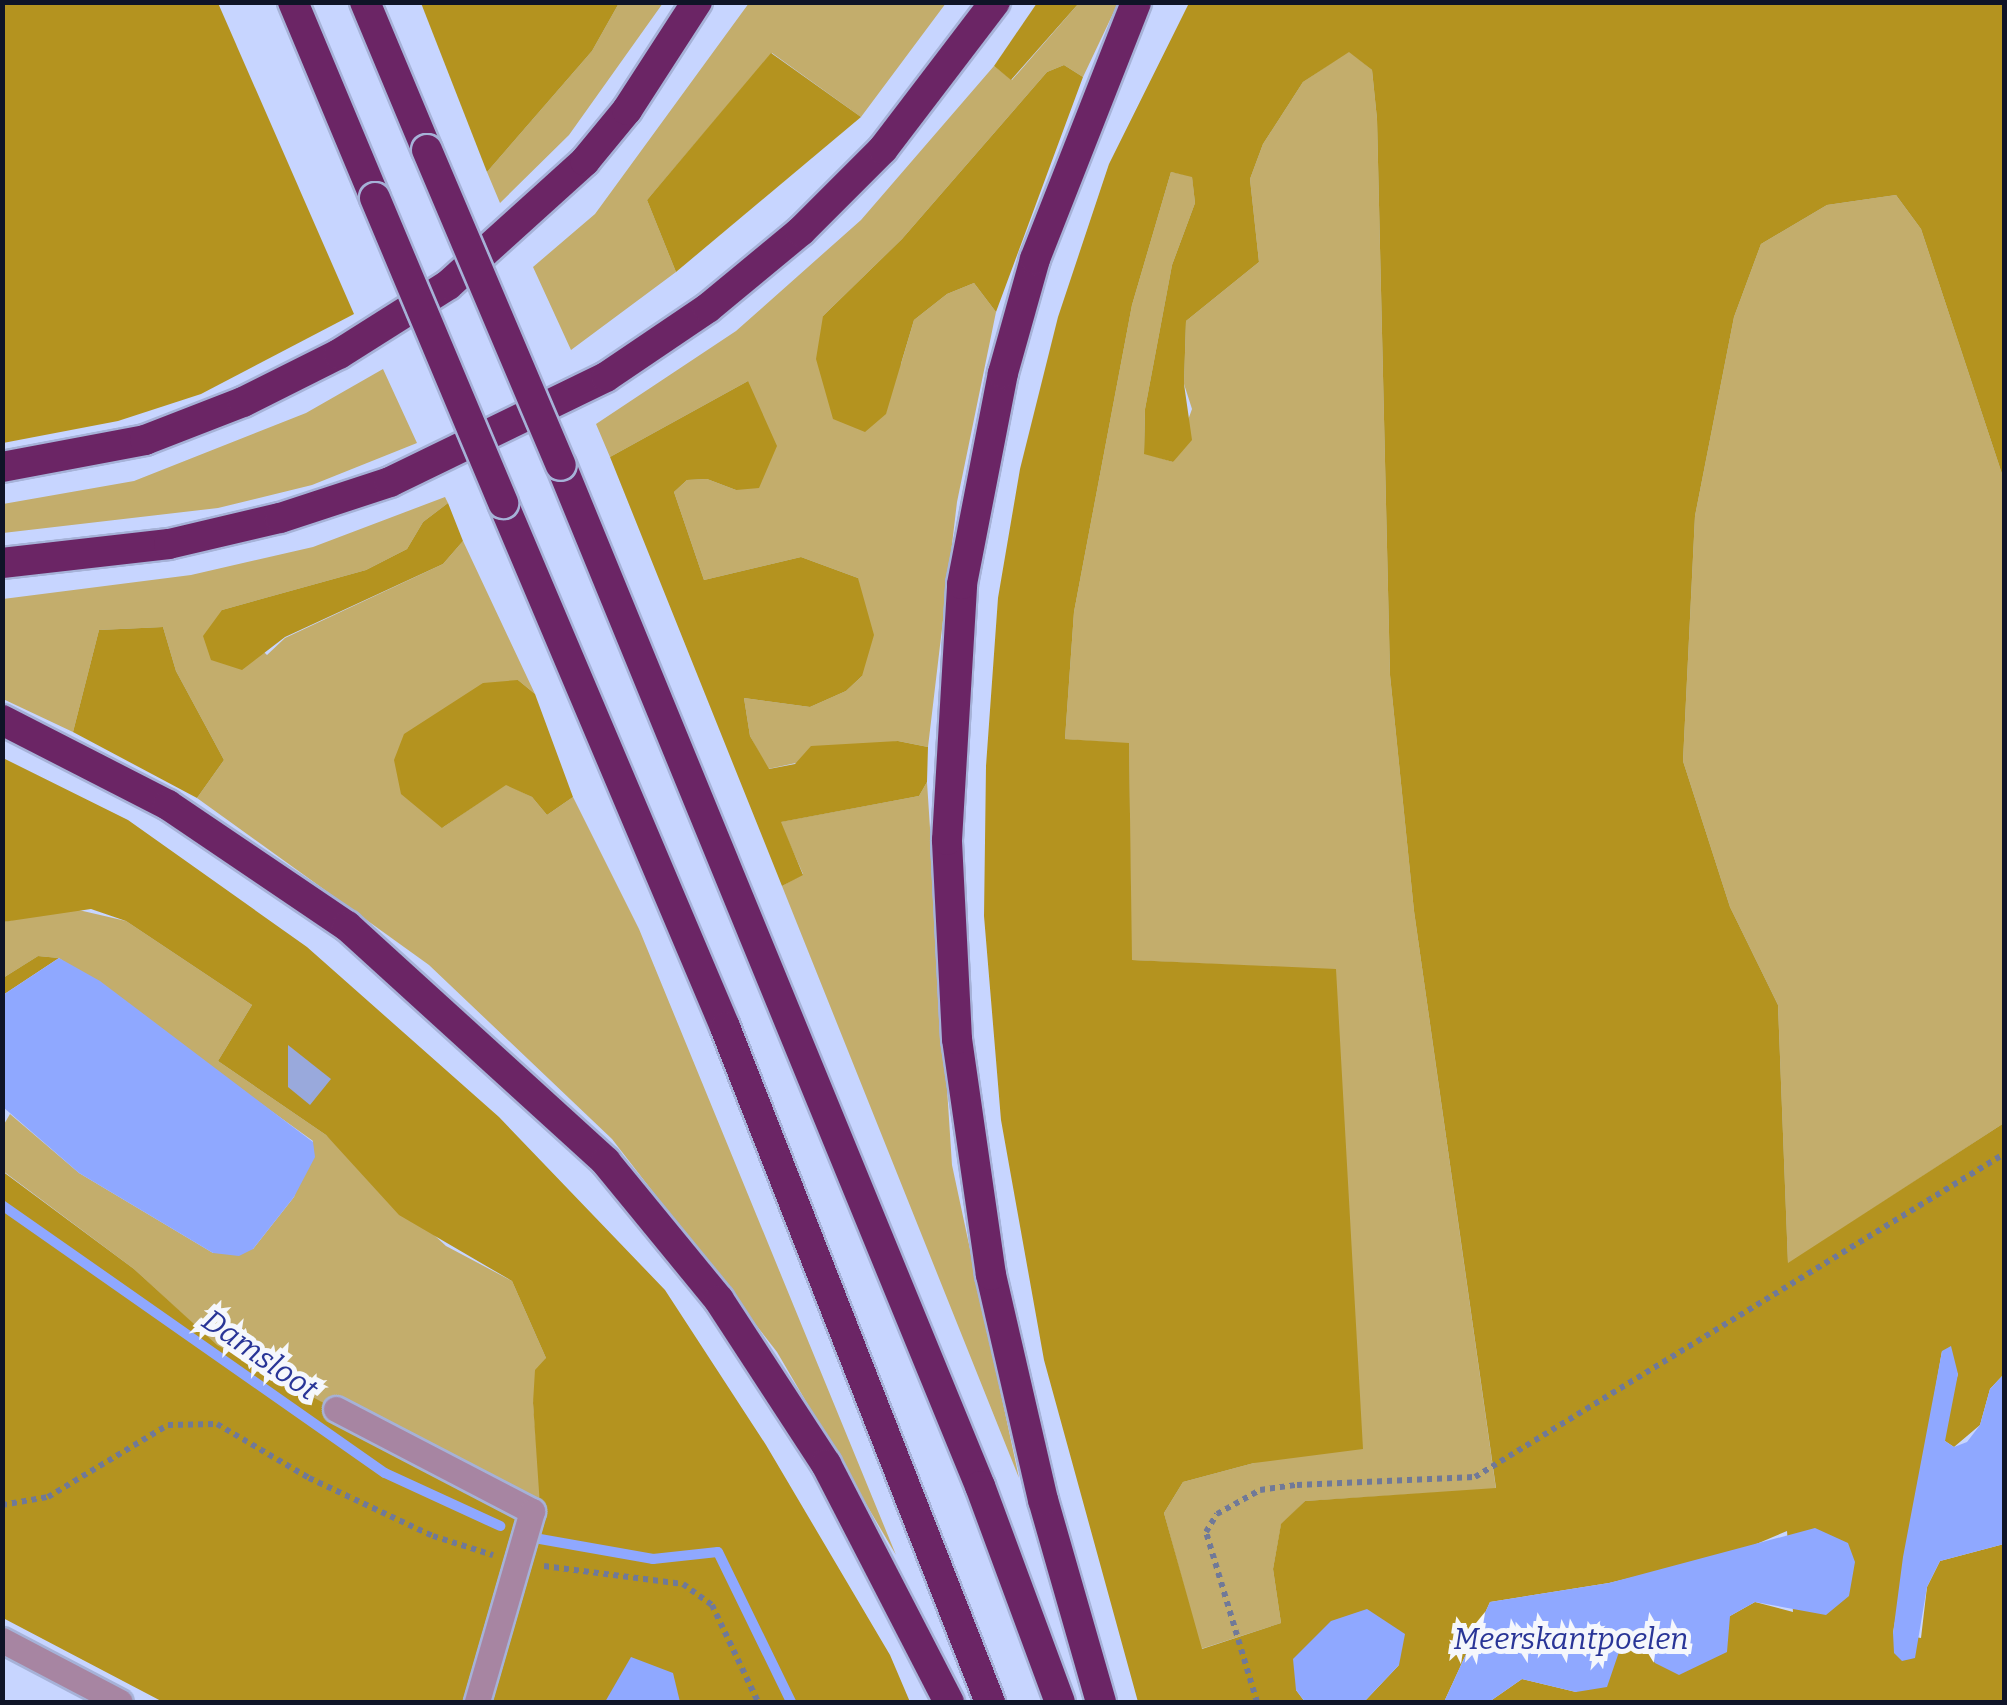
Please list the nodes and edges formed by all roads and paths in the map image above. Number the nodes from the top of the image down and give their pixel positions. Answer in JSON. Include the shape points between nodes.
{"nodes":[{"id":1,"x":294,"y":2,"type":"edge"},
{"id":2,"x":365,"y":2,"type":"edge"},
{"id":3,"x":698,"y":2,"type":"edge"},
{"id":4,"x":995,"y":2,"type":"edge"},
{"id":5,"x":1136,"y":2,"type":"edge"},
{"id":6,"x":2,"y":467,"type":"edge"},
{"id":7,"x":2,"y":563,"type":"edge"},
{"id":8,"x":2,"y":720,"type":"edge"},
{"id":9,"x":2004,"y":1154,"type":"edge"},
{"id":10,"x":336,"y":1408,"type":"dead end"},
{"id":11,"x":2,"y":1506,"type":"edge"},
{"id":12,"x":476,"y":1550,"type":"dead end"},
{"id":13,"x":520,"y":1556,"type":"junction"},
{"id":14,"x":2,"y":1640,"type":"edge"},
{"id":15,"x":120,"y":1702,"type":"edge"},
{"id":16,"x":477,"y":1702,"type":"edge"},
{"id":17,"x":758,"y":1702,"type":"edge"},
{"id":18,"x":949,"y":1702,"type":"edge"},
{"id":19,"x":990,"y":1702,"type":"edge"},
{"id":20,"x":1060,"y":1702,"type":"edge"},
{"id":21,"x":1101,"y":1702,"type":"edge"},
{"id":22,"x":1257,"y":1702,"type":"edge"}],
"edges":[{"from":1,"to":19,"type":"highway","bridge":true,"via":[[725,1027]]},
{"from":2,"to":20,"type":"highway","bridge":true,"via":[[973,1468]]},
{"from":3,"to":6,"type":"highway","via":[[628,110],[585,161],[448,285],[339,354],[243,402],[145,440]]},
{"from":4,"to":7,"type":"highway","via":[[883,149],[800,230],[708,308],[606,378],[390,482],[280,518],[169,544]]},
{"from":5,"to":21,"type":"highway","via":[[1083,126],[1003,373],[962,584],[946,840],[958,1039],[991,1274],[1043,1500]]},
{"from":8,"to":18,"type":"highway","via":[[168,805],[347,926],[606,1162],[720,1300],[826,1464]]},
{"from":9,"to":22,"type":"path","via":[[1475,1477],[1260,1490],[1217,1514],[1206,1532]]},
{"from":10,"to":13,"type":"street","via":[[532,1511]]},
{"from":11,"to":12,"type":"path","via":[[48,1496],[168,1425],[217,1424],[309,1478]]},
{"from":13,"to":16,"type":"street"},
{"from":13,"to":17,"type":"path","via":[[682,1584],[712,1605]]},
{"from":14,"to":15,"type":"street"}]}
